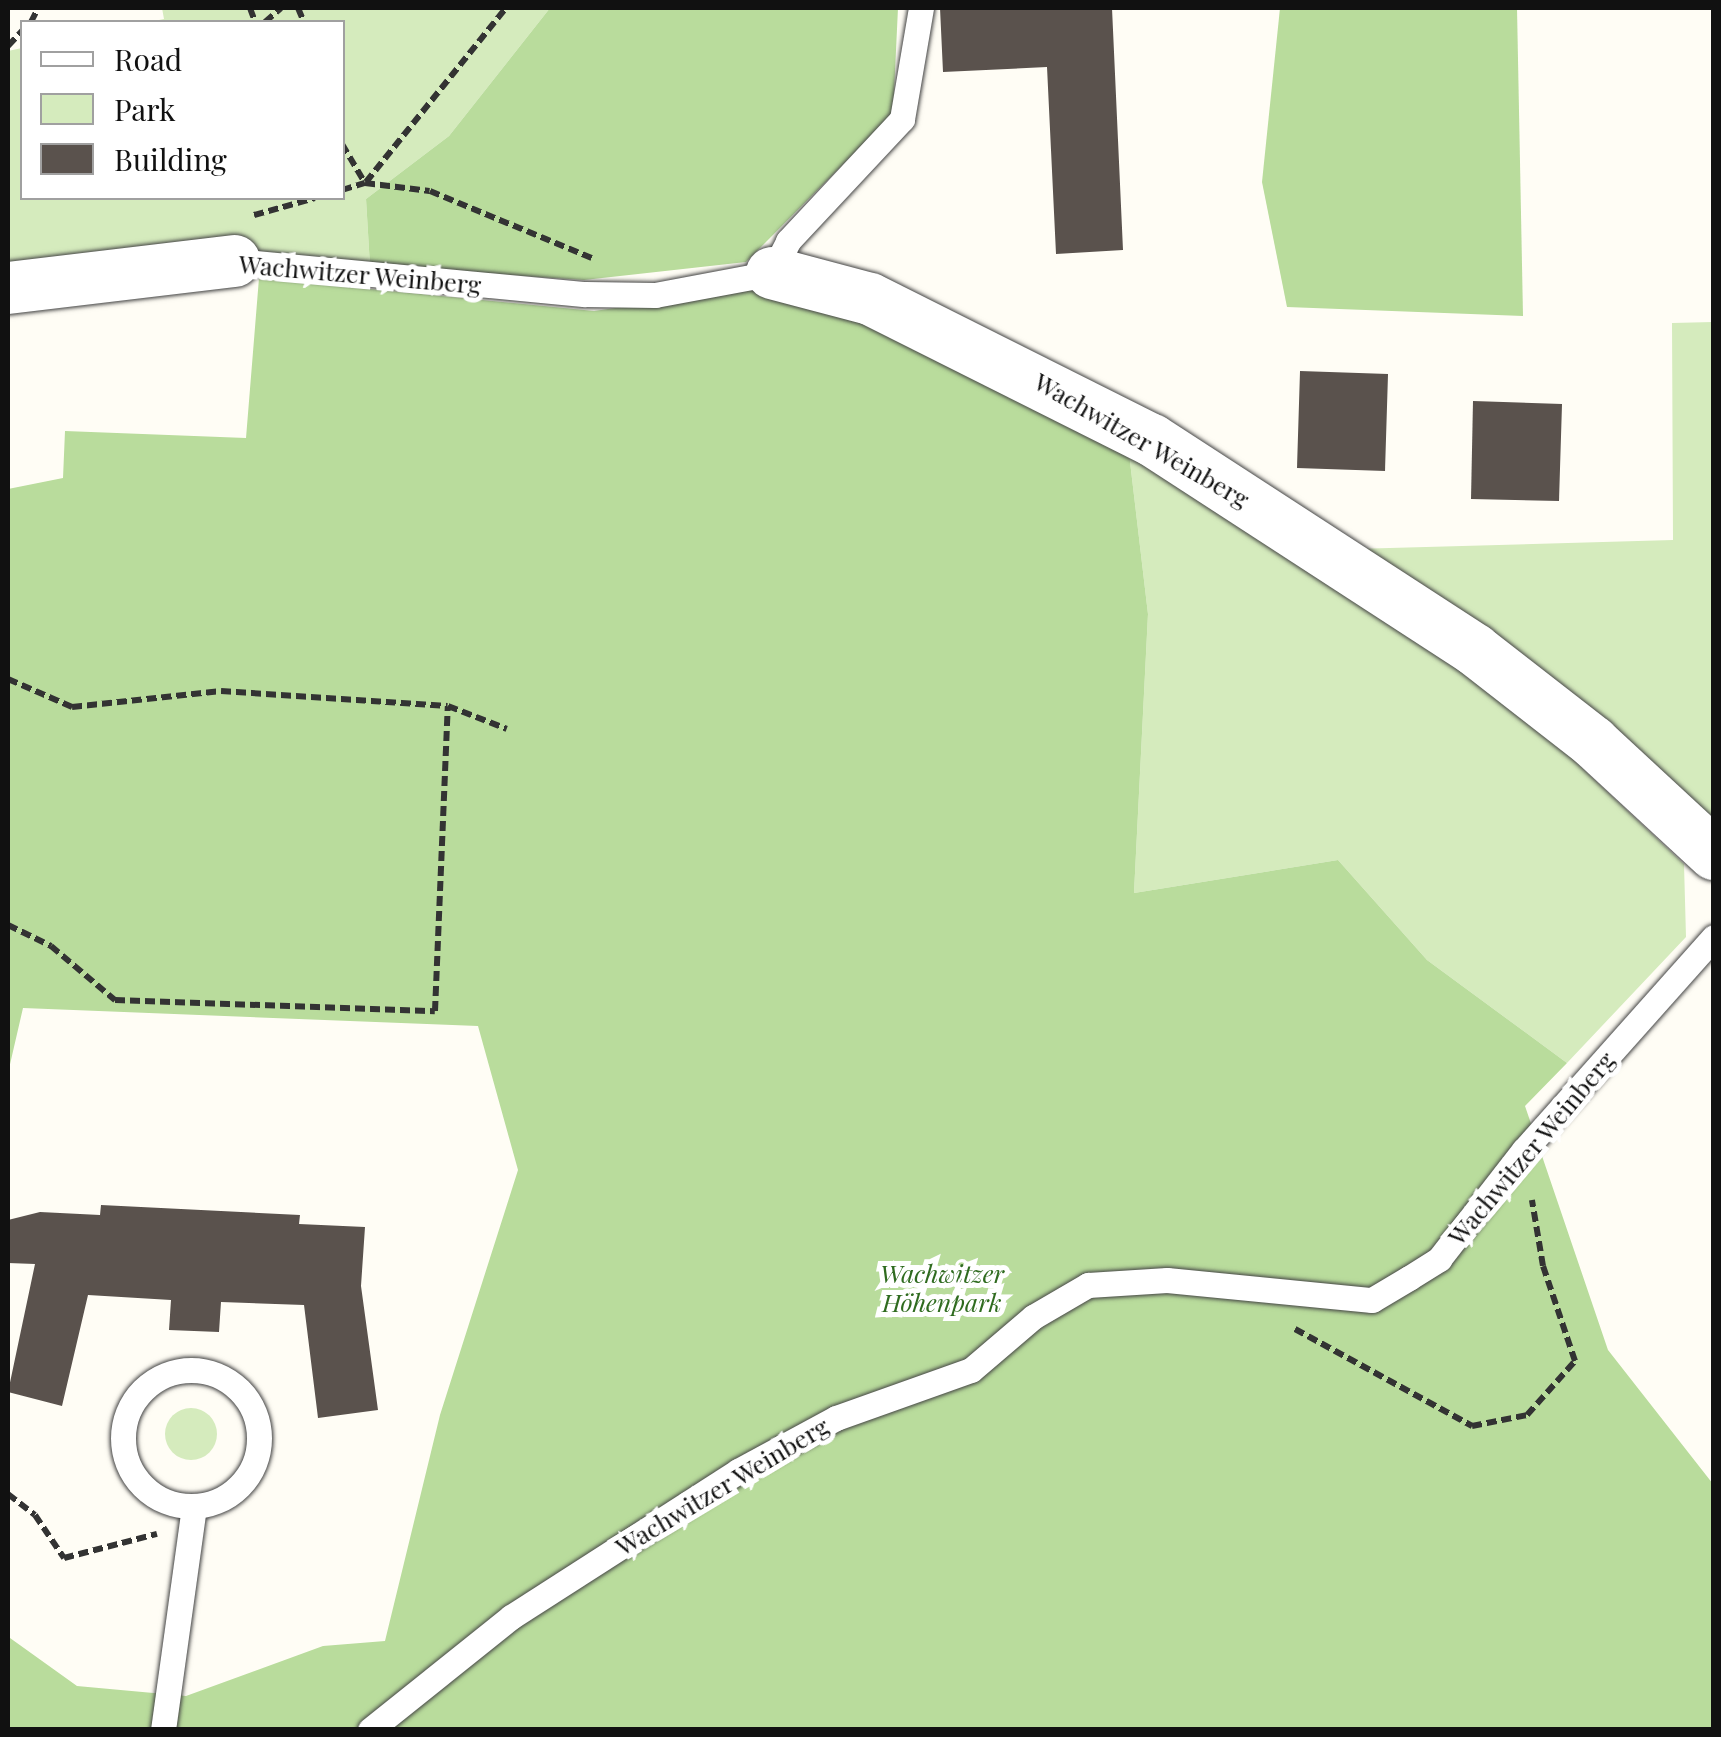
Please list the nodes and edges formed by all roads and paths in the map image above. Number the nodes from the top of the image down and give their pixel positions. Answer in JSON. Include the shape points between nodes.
{"nodes":[{"id":1,"x":506,"y":8,"type":"edge"},
{"id":2,"x":921,"y":8,"type":"edge"},
{"id":3,"x":345,"y":149,"type":"edge"},
{"id":4,"x":365,"y":184,"type":"junction"},
{"id":5,"x":345,"y":189,"type":"edge"},
{"id":6,"x":234,"y":261,"type":"joint"},
{"id":7,"x":772,"y":273,"type":"junction"},
{"id":8,"x":8,"y":288,"type":"edge"},
{"id":9,"x":655,"y":294,"type":"junction"},
{"id":10,"x":8,"y":679,"type":"edge"},
{"id":11,"x":448,"y":706,"type":"junction"},
{"id":12,"x":507,"y":729,"type":"dead end"},
{"id":13,"x":1714,"y":854,"type":"edge"},
{"id":14,"x":8,"y":925,"type":"edge"},
{"id":15,"x":1714,"y":937,"type":"edge"},
{"id":16,"x":1524,"y":1150,"type":"junction"},
{"id":17,"x":1229,"y":1291,"type":"junction"},
{"id":18,"x":8,"y":1494,"type":"edge"},
{"id":19,"x":193,"y":1515,"type":"junction"},
{"id":20,"x":163,"y":1730,"type":"edge"},
{"id":21,"x":370,"y":1730,"type":"edge"}],
"edges":[{"from":1,"to":4,"type":"path"},
{"from":2,"to":7,"type":"lane","via":[[902,119],[788,241]]},
{"from":3,"to":4,"type":"path"},
{"from":4,"to":5,"type":"path"},
{"from":4,"to":9,"type":"path","via":[[430,191],[582,252]]},
{"from":6,"to":8,"type":"street","name":"Wachwitzer Weinberg"},
{"from":6,"to":9,"type":"lane","name":"Wachwitzer Weinberg"},
{"from":7,"to":9,"type":"lane","name":"Wachwitzer Weinberg"},
{"from":7,"to":13,"type":"street","name":"Wachwitzer Weinberg","via":[[870,298],[1152,440],[1475,650],[1593,742]]},
{"from":10,"to":11,"type":"path","via":[[72,707],[222,691]]},
{"from":11,"to":12,"type":"path"},
{"from":11,"to":14,"type":"path","via":[[435,1011],[115,1000],[51,946]]},
{"from":15,"to":16,"type":"lane","name":"Wachwitzer Weinberg"},
{"from":16,"to":17,"type":"lane","name":"Wachwitzer Weinberg","via":[[1440,1259],[1372,1300]]},
{"from":16,"to":17,"type":"path","via":[[1543,1266],[1575,1361],[1528,1415],[1472,1426]]},
{"from":17,"to":21,"type":"lane","name":"Wachwitzer Weinberg","via":[[1166,1280],[1088,1285],[971,1370],[836,1418],[738,1471],[510,1617]]},
{"from":18,"to":19,"type":"path","via":[[35,1515],[64,1558]]},
{"from":19,"to":19,"type":"lane","via":[[238,1488],[258,1449],[250,1403],[234,1385],[198,1370],[174,1372],[144,1390],[126,1418],[122,1442],[140,1485]]},
{"from":19,"to":20,"type":"lane"}]}
